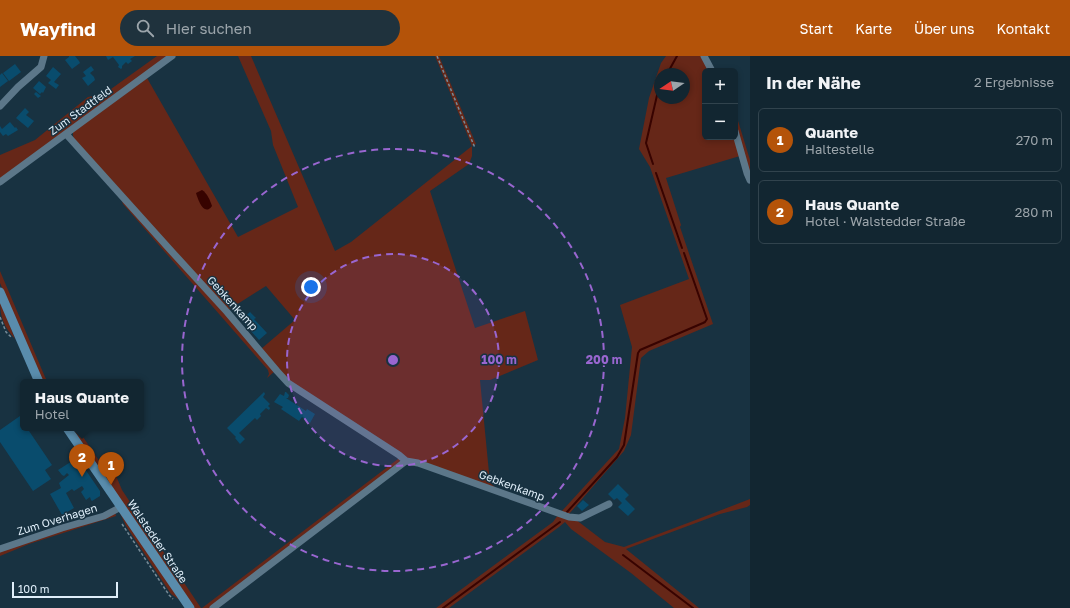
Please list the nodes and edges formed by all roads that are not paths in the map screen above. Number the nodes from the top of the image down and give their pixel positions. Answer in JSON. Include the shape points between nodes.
{"nodes":[{"id":1,"x":44,"y":56,"type":"edge"},
{"id":2,"x":172,"y":56,"type":"edge"},
{"id":3,"x":704,"y":56,"type":"edge"},
{"id":4,"x":710,"y":68,"type":"edge"},
{"id":5,"x":0,"y":106,"type":"edge"},
{"id":6,"x":66,"y":134,"type":"junction"},
{"id":7,"x":738,"y":140,"type":"edge"},
{"id":8,"x":750,"y":180,"type":"edge"},
{"id":9,"x":0,"y":182,"type":"edge"},
{"id":10,"x":0,"y":292,"type":"edge"},
{"id":11,"x":38,"y":379,"type":"edge"},
{"id":12,"x":69,"y":431,"type":"edge"},
{"id":13,"x":406,"y":461,"type":"junction"},
{"id":14,"x":609,"y":504,"type":"dead end"},
{"id":15,"x":121,"y":507,"type":"junction"},
{"id":16,"x":0,"y":549,"type":"edge"},
{"id":17,"x":190,"y":608,"type":"edge"},
{"id":18,"x":213,"y":608,"type":"edge"}],
"edges":[{"from":1,"to":5,"type":"street","via":[[41,66]]},
{"from":2,"to":6,"type":"street","name":"Zum Stadtfeld"},
{"from":3,"to":4,"type":"street"},
{"from":6,"to":9,"type":"street","name":"Zum Stadtfeld"},
{"from":6,"to":13,"type":"street","name":"Gebkenkamp","via":[[288,382]]},
{"from":7,"to":8,"type":"street"},
{"from":10,"to":11,"type":"main road"},
{"from":12,"to":15,"type":"main road","name":"Walstedder Straße"},
{"from":13,"to":14,"type":"street","name":"Gebkenkamp","via":[[418,463],[569,517],[580,518]]},
{"from":13,"to":18,"type":"street"},
{"from":15,"to":16,"type":"street","name":"Zum Overhagen","via":[[104,516]]},
{"from":15,"to":17,"type":"main road","name":"Walstedder Straße"}]}
